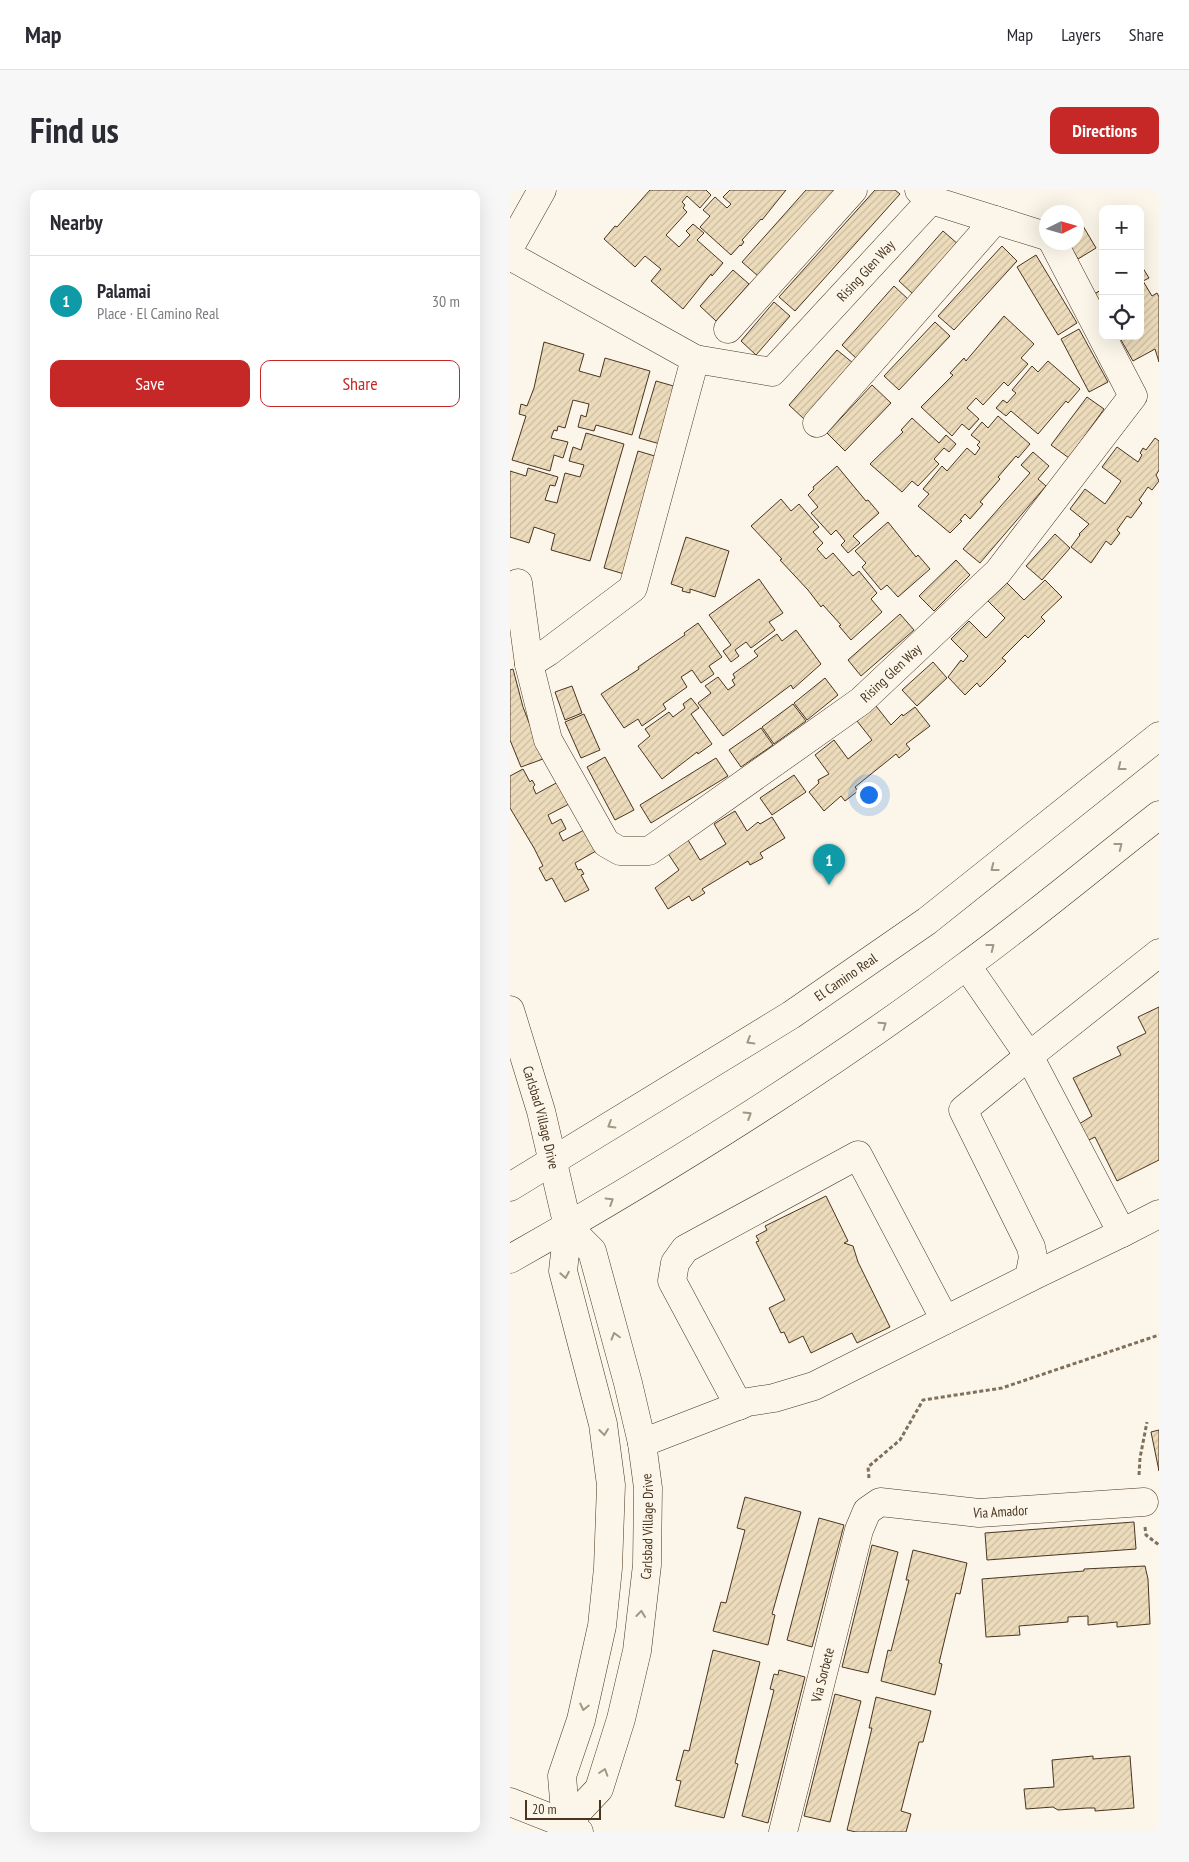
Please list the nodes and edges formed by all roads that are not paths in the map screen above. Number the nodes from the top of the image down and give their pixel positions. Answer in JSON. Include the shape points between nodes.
{"nodes":[{"id":1,"x":542,"y":190,"type":"edge"},
{"id":2,"x":853,"y":190,"type":"edge"},
{"id":3,"x":925,"y":195,"type":"edge"},
{"id":4,"x":995,"y":220,"type":"junction"},
{"id":5,"x":1039,"y":234,"type":"edge"},
{"id":6,"x":510,"y":247,"type":"edge"},
{"id":7,"x":1057,"y":250,"type":"edge"},
{"id":8,"x":510,"y":256,"type":"edge"},
{"id":9,"x":728,"y":329,"type":"dead end"},
{"id":10,"x":696,"y":359,"type":"junction"},
{"id":11,"x":817,"y":423,"type":"dead end"},
{"id":12,"x":518,"y":583,"type":"dead end"},
{"id":13,"x":529,"y":664,"type":"junction"},
{"id":14,"x":1159,"y":736,"type":"edge"},
{"id":15,"x":1159,"y":814,"type":"edge"},
{"id":16,"x":1159,"y":953,"type":"edge"},
{"id":17,"x":967,"y":966,"type":"junction"},
{"id":18,"x":510,"y":1010,"type":"edge"},
{"id":19,"x":1029,"y":1056,"type":"junction"},
{"id":20,"x":554,"y":1160,"type":"junction"},
{"id":21,"x":510,"y":1186,"type":"edge"},
{"id":22,"x":1159,"y":1214,"type":"edge"},
{"id":23,"x":568,"y":1227,"type":"junction"},
{"id":24,"x":1122,"y":1233,"type":"junction"},
{"id":25,"x":510,"y":1259,"type":"edge"},
{"id":26,"x":1030,"y":1278,"type":"junction"},
{"id":27,"x":944,"y":1320,"type":"junction"},
{"id":28,"x":739,"y":1406,"type":"junction"},
{"id":29,"x":642,"y":1443,"type":"junction"},
{"id":30,"x":1144,"y":1502,"type":"dead end"},
{"id":31,"x":868,"y":1511,"type":"joint"},
{"id":32,"x":510,"y":1802,"type":"edge"},
{"id":33,"x":569,"y":1829,"type":"edge"},
{"id":34,"x":783,"y":1832,"type":"edge"}],
"edges":[{"from":1,"to":6,"type":"street"},
{"from":2,"to":9,"type":"street"},
{"from":3,"to":4,"type":"street","name":"Rising Glen Way"},
{"from":3,"to":10,"type":"street","name":"Rising Glen Way","via":[[772,372]]},
{"from":4,"to":5,"type":"street","name":"Rising Glen Way"},
{"from":4,"to":11,"type":"street"},
{"from":7,"to":13,"type":"street","name":"Rising Glen Way","via":[[1132,396],[998,572],[861,701],[650,852],[620,851],[606,843],[548,740]]},
{"from":8,"to":10,"type":"street","name":"Rising Glen Way"},
{"from":10,"to":13,"type":"street","via":[[633,588]]},
{"from":12,"to":13,"type":"street","name":"Rising Glen Way"},
{"from":14,"to":20,"type":"street","name":"El Camino Real","one_way":true,"via":[[927,921],[779,1023]]},
{"from":17,"to":15,"type":"street","one_way":true},
{"from":16,"to":19,"type":"street"},
{"from":17,"to":19,"type":"street"},
{"from":23,"to":17,"type":"street","one_way":true,"via":[[813,1074]]},
{"from":18,"to":20,"type":"street","name":"Carlsbad Village Drive"},
{"from":19,"to":24,"type":"street"},
{"from":19,"to":26,"type":"street","via":[[963,1110],[1031,1247]]},
{"from":20,"to":21,"type":"street","name":"El Camino Real"},
{"from":20,"to":23,"type":"street","name":"Carlsbad Village Drive"},
{"from":22,"to":24,"type":"street"},
{"from":23,"to":25,"type":"street"},
{"from":29,"to":23,"type":"street","name":"Carlsbad Village Drive","one_way":true,"via":[[592,1251]]},
{"from":23,"to":33,"type":"street","name":"Carlsbad Village Drive","one_way":true,"via":[[563,1270],[603,1424],[611,1485],[602,1626],[581,1720],[562,1776]]},
{"from":24,"to":26,"type":"street"},
{"from":26,"to":27,"type":"street"},
{"from":27,"to":28,"type":"street","via":[[814,1386]]},
{"from":27,"to":28,"type":"street","via":[[858,1155],[685,1249],[675,1263],[672,1281]]},
{"from":28,"to":29,"type":"street"},
{"from":33,"to":29,"type":"street","name":"Carlsbad Village Drive","one_way":true,"via":[[599,1789],[621,1719],[637,1651],[647,1565],[648,1488]]},
{"from":30,"to":31,"type":"street","name":"Via Amador","via":[[979,1513],[888,1502]]},
{"from":31,"to":34,"type":"street","name":"Via Sorbete"},
{"from":32,"to":33,"type":"street"}]}
